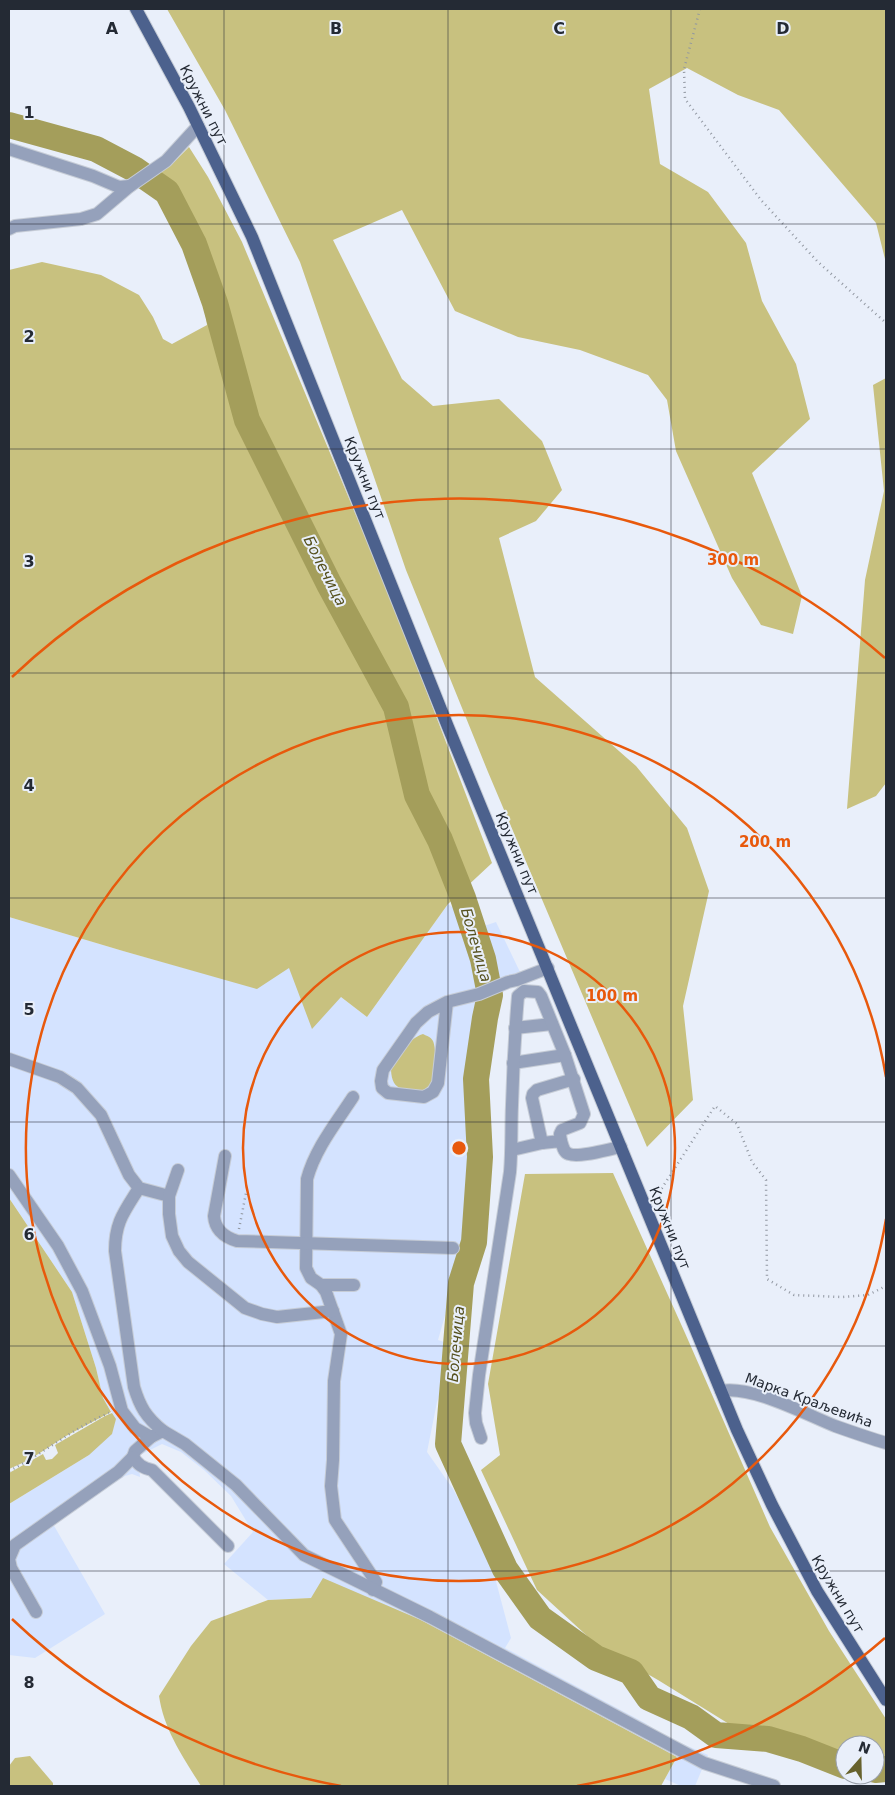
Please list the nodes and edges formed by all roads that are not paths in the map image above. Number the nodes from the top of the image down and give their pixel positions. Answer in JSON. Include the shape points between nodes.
{"nodes":[{"id":1,"x":136,"y":9,"type":"edge"},
{"id":2,"x":198,"y":126,"type":"junction"},
{"id":3,"x":9,"y":149,"type":"edge"},
{"id":4,"x":130,"y":186,"type":"junction"},
{"id":5,"x":9,"y":229,"type":"edge"},
{"id":6,"x":548,"y":968,"type":"junction"},
{"id":7,"x":447,"y":1002,"type":"junction"},
{"id":8,"x":552,"y":1024,"type":"junction"},
{"id":9,"x":515,"y":1028,"type":"junction"},
{"id":10,"x":565,"y":1055,"type":"junction"},
{"id":11,"x":9,"y":1059,"type":"edge"},
{"id":12,"x":513,"y":1064,"type":"junction"},
{"id":13,"x":574,"y":1080,"type":"junction"},
{"id":14,"x":354,"y":1097,"type":"dead end"},
{"id":15,"x":561,"y":1140,"type":"junction"},
{"id":16,"x":542,"y":1143,"type":"junction"},
{"id":17,"x":621,"y":1147,"type":"junction"},
{"id":18,"x":512,"y":1150,"type":"junction"},
{"id":19,"x":225,"y":1156,"type":"dead end"},
{"id":20,"x":178,"y":1170,"type":"dead end"},
{"id":21,"x":9,"y":1175,"type":"edge"},
{"id":22,"x":139,"y":1188,"type":"junction"},
{"id":23,"x":169,"y":1196,"type":"junction"},
{"id":24,"x":306,"y":1243,"type":"junction"},
{"id":25,"x":454,"y":1248,"type":"dead end"},
{"id":26,"x":321,"y":1285,"type":"junction"},
{"id":27,"x":354,"y":1285,"type":"dead end"},
{"id":28,"x":332,"y":1311,"type":"junction"},
{"id":29,"x":721,"y":1391,"type":"junction"},
{"id":30,"x":157,"y":1434,"type":"junction"},
{"id":31,"x":481,"y":1438,"type":"dead end"},
{"id":32,"x":886,"y":1443,"type":"edge"},
{"id":33,"x":133,"y":1457,"type":"junction"},
{"id":34,"x":228,"y":1546,"type":"dead end"},
{"id":35,"x":373,"y":1590,"type":"junction"},
{"id":36,"x":36,"y":1612,"type":"dead end"},
{"id":37,"x":886,"y":1700,"type":"edge"},
{"id":38,"x":774,"y":1786,"type":"edge"}],
"edges":[{"from":1,"to":2,"type":"main road","name":"Кружни пут"},
{"from":2,"to":4,"type":"street","via":[[166,161]]},
{"from":2,"to":6,"type":"main road","name":"Кружни пут","via":[[252,237]]},
{"from":3,"to":4,"type":"street","via":[[119,187]]},
{"from":4,"to":5,"type":"street","via":[[96,214]]},
{"from":6,"to":7,"type":"street","via":[[479,994]]},
{"from":6,"to":17,"type":"main road","name":"Кружни пут"},
{"from":7,"to":7,"type":"street","via":[[416,1023],[383,1070],[380,1081],[388,1093],[424,1097],[433,1092],[438,1083]]},
{"from":8,"to":9,"type":"street"},
{"from":8,"to":9,"type":"street","via":[[538,992],[524,991],[518,996]]},
{"from":8,"to":10,"type":"street"},
{"from":9,"to":12,"type":"street"},
{"from":10,"to":12,"type":"street"},
{"from":10,"to":13,"type":"street"},
{"from":11,"to":22,"type":"street","via":[[60,1077],[77,1088],[101,1115],[129,1175]]},
{"from":12,"to":18,"type":"street"},
{"from":13,"to":15,"type":"street","via":[[584,1114],[580,1123],[562,1130]]},
{"from":13,"to":16,"type":"street","via":[[533,1094]]},
{"from":14,"to":24,"type":"street","via":[[310,1168]]},
{"from":15,"to":16,"type":"street"},
{"from":15,"to":17,"type":"street","via":[[564,1150],[576,1155]]},
{"from":16,"to":18,"type":"street"},
{"from":17,"to":29,"type":"main road","name":"Кружни пут"},
{"from":18,"to":31,"type":"street","via":[[476,1404],[476,1423]]},
{"from":19,"to":24,"type":"street","via":[[214,1216],[214,1224],[219,1231],[237,1240]]},
{"from":20,"to":23,"type":"street"},
{"from":21,"to":30,"type":"street","via":[[58,1246],[82,1291],[110,1366],[122,1411],[135,1428]]},
{"from":22,"to":23,"type":"street"},
{"from":22,"to":30,"type":"street","via":[[119,1220],[115,1251],[134,1387],[138,1401]]},
{"from":23,"to":28,"type":"street","via":[[172,1236],[179,1251],[245,1308],[278,1317]]},
{"from":24,"to":25,"type":"street"},
{"from":24,"to":26,"type":"street","via":[[306,1268],[311,1278]]},
{"from":26,"to":27,"type":"street"},
{"from":26,"to":28,"type":"street"},
{"from":28,"to":35,"type":"street","via":[[342,1334],[334,1381],[330,1486],[335,1520],[376,1582]]},
{"from":29,"to":32,"type":"street","name":"Марка Краљевића","via":[[753,1393]]},
{"from":29,"to":37,"type":"main road","name":"Кружни пут","via":[[797,1555]]},
{"from":30,"to":33,"type":"street","via":[[135,1450]]},
{"from":30,"to":35,"type":"street","via":[[185,1444],[236,1485],[304,1555]]},
{"from":33,"to":34,"type":"street","via":[[137,1463],[152,1470]]},
{"from":33,"to":36,"type":"street","via":[[118,1472],[15,1545],[9,1559],[11,1568]]},
{"from":35,"to":38,"type":"street","via":[[704,1763]]}]}
